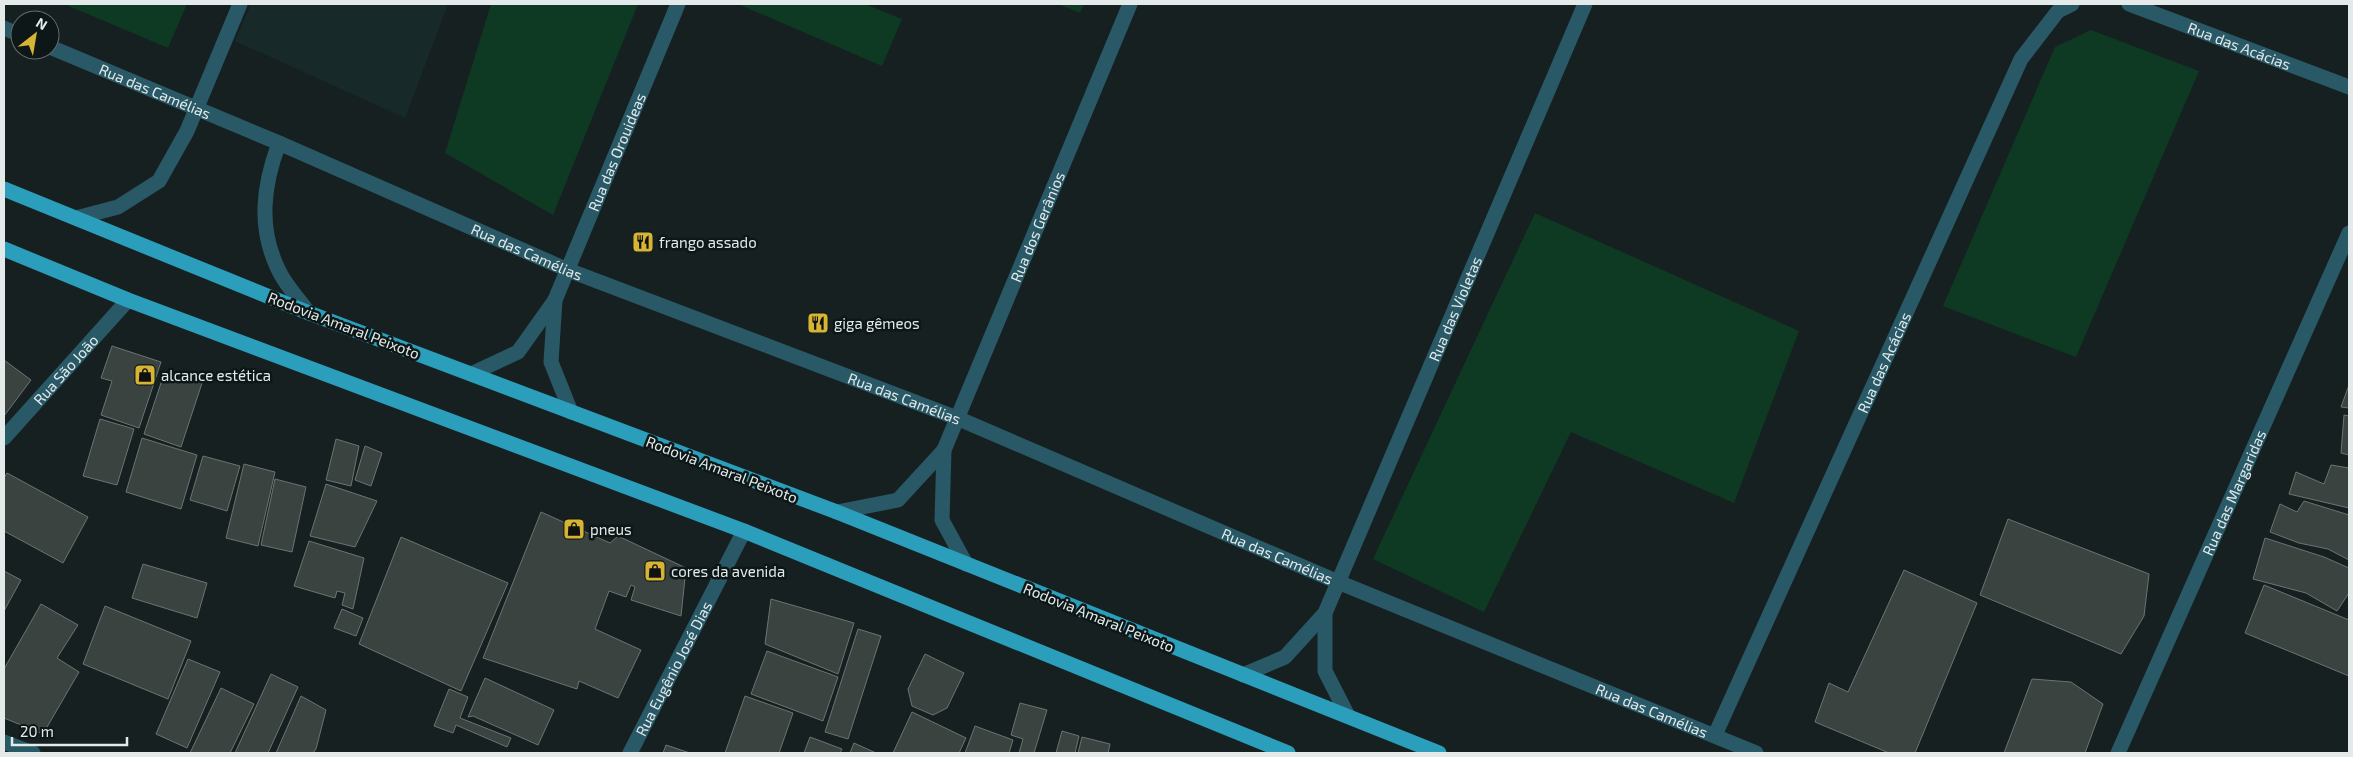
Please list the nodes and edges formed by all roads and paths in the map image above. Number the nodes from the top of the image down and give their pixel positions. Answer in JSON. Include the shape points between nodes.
{"nodes":[{"id":1,"x":240,"y":4,"type":"edge"},
{"id":2,"x":678,"y":4,"type":"edge"},
{"id":3,"x":1130,"y":4,"type":"edge"},
{"id":4,"x":1585,"y":4,"type":"edge"},
{"id":5,"x":2072,"y":4,"type":"edge"},
{"id":6,"x":2129,"y":4,"type":"edge"},
{"id":7,"x":60,"y":52,"type":"edge"},
{"id":8,"x":2349,"y":87,"type":"edge"},
{"id":9,"x":197,"y":109,"type":"junction"},
{"id":10,"x":279,"y":144,"type":"junction"},
{"id":11,"x":4,"y":189,"type":"edge"},
{"id":12,"x":76,"y":218,"type":"junction"},
{"id":13,"x":2349,"y":233,"type":"edge"},
{"id":14,"x":4,"y":249,"type":"edge"},
{"id":15,"x":568,"y":270,"type":"junction"},
{"id":16,"x":128,"y":300,"type":"junction"},
{"id":17,"x":555,"y":300,"type":"junction"},
{"id":18,"x":309,"y":313,"type":"junction"},
{"id":19,"x":471,"y":374,"type":"junction"},
{"id":20,"x":571,"y":412,"type":"junction"},
{"id":21,"x":957,"y":418,"type":"junction"},
{"id":22,"x":4,"y":438,"type":"edge"},
{"id":23,"x":944,"y":450,"type":"junction"},
{"id":24,"x":837,"y":512,"type":"junction"},
{"id":25,"x":744,"y":531,"type":"junction"},
{"id":26,"x":966,"y":564,"type":"junction"},
{"id":27,"x":1338,"y":582,"type":"junction"},
{"id":28,"x":1325,"y":613,"type":"junction"},
{"id":29,"x":1243,"y":675,"type":"junction"},
{"id":30,"x":1348,"y":716,"type":"junction"},
{"id":31,"x":1715,"y":735,"type":"junction"},
{"id":32,"x":4,"y":742,"type":"edge"},
{"id":33,"x":33,"y":753,"type":"edge"},
{"id":34,"x":630,"y":753,"type":"edge"},
{"id":35,"x":1288,"y":753,"type":"edge"},
{"id":36,"x":1439,"y":753,"type":"edge"},
{"id":37,"x":1756,"y":753,"type":"edge"},
{"id":38,"x":2118,"y":753,"type":"edge"}],
"edges":[{"from":1,"to":9,"type":"street"},
{"from":2,"to":15,"type":"street","name":"Rua das Orouideas"},
{"from":3,"to":21,"type":"street","name":"Rua dos Gerânios"},
{"from":4,"to":27,"type":"street","name":"Rua das Violetas"},
{"from":5,"to":31,"type":"street","name":"Rua das Acácias","via":[[2058,11],[2021,59]]},
{"from":6,"to":8,"type":"street","name":"Rua das Acácias"},
{"from":7,"to":9,"type":"street","name":"Rua das Camélias"},
{"from":9,"to":10,"type":"street","name":"Rua das Camélias"},
{"from":9,"to":12,"type":"street","via":[[159,181],[118,207]]},
{"from":10,"to":15,"type":"street","name":"Rua das Camélias"},
{"from":10,"to":18,"type":"street","via":[[266,186],[264,228],[278,270]]},
{"from":11,"to":12,"type":"highway","name":"Rodovia Amaral Peixoto"},
{"from":12,"to":18,"type":"highway","name":"Rodovia Amaral Peixoto"},
{"from":13,"to":38,"type":"street","name":"Rua das Margaridas"},
{"from":14,"to":16,"type":"highway"},
{"from":15,"to":17,"type":"street","name":"Rua das Orouideas"},
{"from":15,"to":21,"type":"street","name":"Rua das Camélias"},
{"from":16,"to":22,"type":"street","name":"Rua São João"},
{"from":16,"to":25,"type":"highway"},
{"from":17,"to":19,"type":"street","name":"Rua das Orouideas","via":[[518,352]]},
{"from":17,"to":20,"type":"street","name":"Rua das Orouideas","via":[[551,362]]},
{"from":18,"to":19,"type":"highway","name":"Rodovia Amaral Peixoto"},
{"from":19,"to":20,"type":"highway","name":"Rodovia Amaral Peixoto"},
{"from":20,"to":24,"type":"highway","name":"Rodovia Amaral Peixoto"},
{"from":21,"to":23,"type":"street","name":"Rua dos Gerânios"},
{"from":21,"to":27,"type":"street","name":"Rua das Camélias"},
{"from":23,"to":24,"type":"street","name":"Rua dos Gerânios","via":[[898,500]]},
{"from":23,"to":26,"type":"street","name":"Rua dos Gerânios","via":[[942,520]]},
{"from":24,"to":26,"type":"highway","name":"Rodovia Amaral Peixoto"},
{"from":25,"to":34,"type":"street","name":"Rua Eugênio José Dias"},
{"from":25,"to":35,"type":"highway"},
{"from":26,"to":29,"type":"highway","name":"Rodovia Amaral Peixoto"},
{"from":27,"to":28,"type":"street","name":"Rua das Violetas"},
{"from":27,"to":31,"type":"street","name":"Rua das Camélias"},
{"from":28,"to":29,"type":"street","name":"Rua das Violetas","via":[[1285,656]]},
{"from":28,"to":30,"type":"street","name":"Rua das Violetas","via":[[1325,671]]},
{"from":29,"to":30,"type":"highway","name":"Rodovia Amaral Peixoto"},
{"from":30,"to":36,"type":"highway","name":"Rodovia Amaral Peixoto"},
{"from":31,"to":37,"type":"street","name":"Rua das Camélias"},
{"from":32,"to":33,"type":"street"}]}
